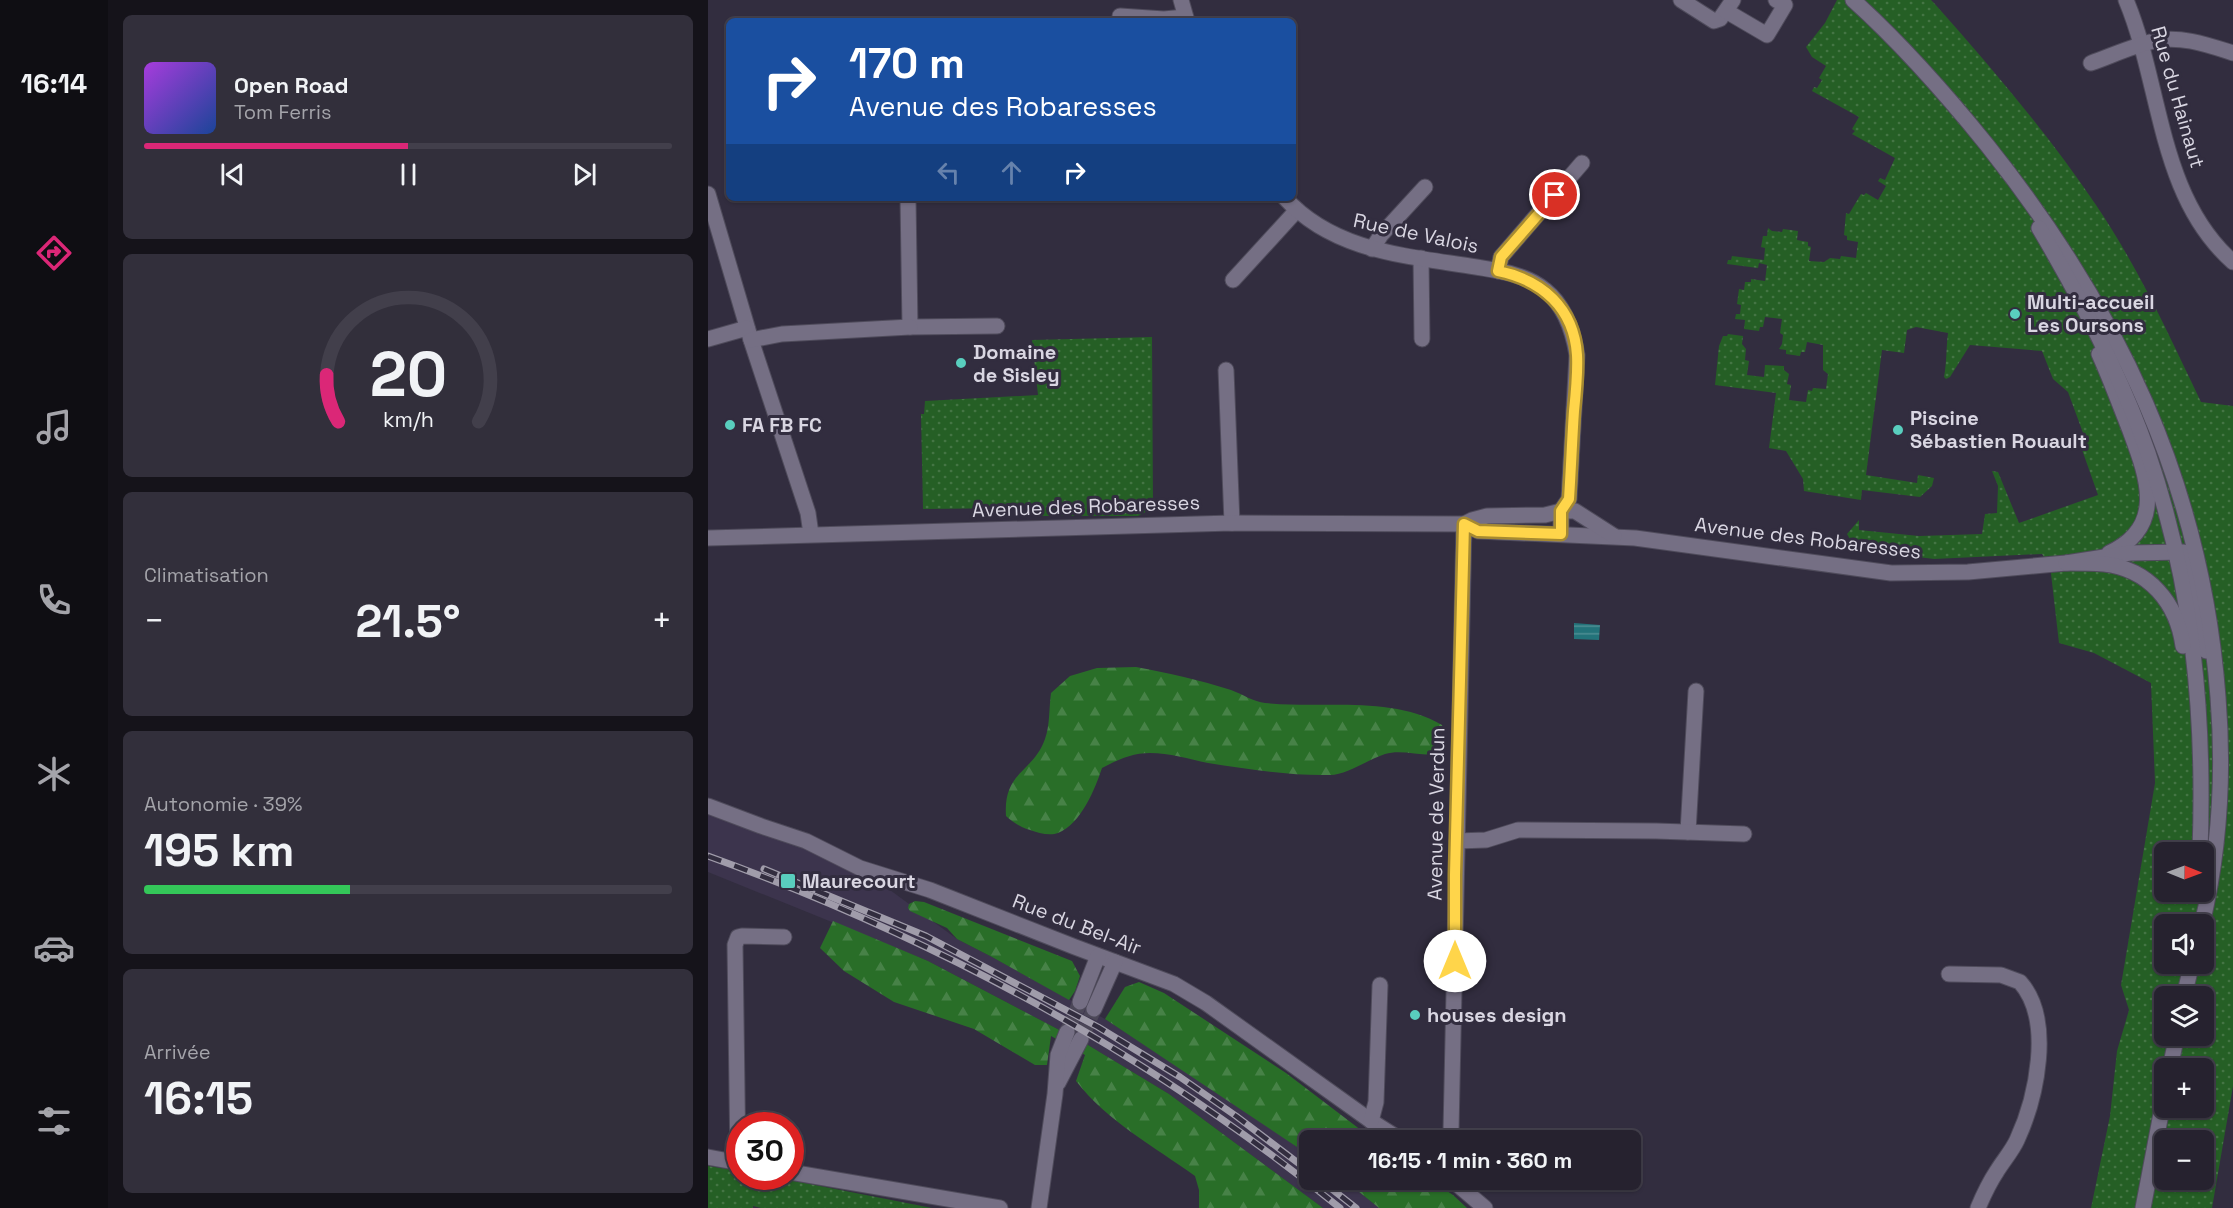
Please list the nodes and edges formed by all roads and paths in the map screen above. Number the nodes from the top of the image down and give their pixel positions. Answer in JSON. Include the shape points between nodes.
{"nodes":[{"id":1,"x":1180,"y":0,"type":"edge"},
{"id":2,"x":1681,"y":0,"type":"edge"},
{"id":3,"x":1776,"y":0,"type":"edge"},
{"id":4,"x":1853,"y":0,"type":"edge"},
{"id":5,"x":2126,"y":0,"type":"edge"},
{"id":6,"x":1730,"y":5,"type":"edge"},
{"id":7,"x":1120,"y":16,"type":"dead end"},
{"id":8,"x":1149,"y":18,"type":"edge"},
{"id":9,"x":1186,"y":18,"type":"edge"},
{"id":10,"x":2142,"y":45,"type":"junction"},
{"id":11,"x":2233,"y":52,"type":"edge"},
{"id":12,"x":2091,"y":63,"type":"dead end"},
{"id":13,"x":1582,"y":163,"type":"dead end"},
{"id":14,"x":2004,"y":165,"type":"junction"},
{"id":15,"x":1425,"y":187,"type":"dead end"},
{"id":16,"x":708,"y":194,"type":"edge"},
{"id":17,"x":908,"y":201,"type":"edge"},
{"id":18,"x":1288,"y":201,"type":"edge"},
{"id":19,"x":1297,"y":210,"type":"junction"},
{"id":20,"x":1372,"y":249,"type":"junction"},
{"id":21,"x":1421,"y":258,"type":"junction"},
{"id":22,"x":2233,"y":262,"type":"edge"},
{"id":23,"x":1498,"y":271,"type":"junction"},
{"id":24,"x":2066,"y":276,"type":"junction"},
{"id":25,"x":1233,"y":280,"type":"dead end"},
{"id":26,"x":997,"y":326,"type":"dead end"},
{"id":27,"x":910,"y":327,"type":"junction"},
{"id":28,"x":749,"y":334,"type":"junction"},
{"id":29,"x":708,"y":339,"type":"edge"},
{"id":30,"x":1422,"y":339,"type":"dead end"},
{"id":31,"x":1226,"y":370,"type":"dead end"},
{"id":32,"x":1568,"y":507,"type":"junction"},
{"id":33,"x":1232,"y":523,"type":"junction"},
{"id":34,"x":1464,"y":524,"type":"junction"},
{"id":35,"x":811,"y":534,"type":"junction"},
{"id":36,"x":1567,"y":534,"type":"junction"},
{"id":37,"x":1614,"y":536,"type":"junction"},
{"id":38,"x":708,"y":538,"type":"edge"},
{"id":39,"x":2175,"y":551,"type":"junction"},
{"id":40,"x":2104,"y":555,"type":"junction"},
{"id":41,"x":2066,"y":563,"type":"junction"},
{"id":42,"x":1696,"y":692,"type":"dead end"},
{"id":43,"x":2219,"y":717,"type":"junction"},
{"id":44,"x":708,"y":806,"type":"edge"},
{"id":45,"x":1688,"y":832,"type":"junction"},
{"id":46,"x":1744,"y":834,"type":"dead end"},
{"id":47,"x":1456,"y":840,"type":"junction"},
{"id":48,"x":2198,"y":842,"type":"edge"},
{"id":49,"x":2199,"y":842,"type":"edge"},
{"id":50,"x":2204,"y":914,"type":"edge"},
{"id":51,"x":784,"y":937,"type":"dead end"},
{"id":52,"x":1098,"y":956,"type":"junction"},
{"id":53,"x":1115,"y":962,"type":"junction"},
{"id":54,"x":1949,"y":974,"type":"dead end"},
{"id":55,"x":1380,"y":985,"type":"dead end"},
{"id":56,"x":1080,"y":1002,"type":"tunnel mouth"},
{"id":57,"x":1094,"y":1009,"type":"tunnel mouth"},
{"id":58,"x":1074,"y":1035,"type":"tunnel mouth"},
{"id":59,"x":738,"y":1112,"type":"edge"},
{"id":60,"x":2160,"y":1118,"type":"edge"},
{"id":61,"x":1371,"y":1121,"type":"junction"},
{"id":62,"x":1385,"y":1130,"type":"edge"},
{"id":63,"x":1451,"y":1130,"type":"edge"},
{"id":64,"x":708,"y":1157,"type":"edge"},
{"id":65,"x":726,"y":1160,"type":"edge"},
{"id":66,"x":804,"y":1175,"type":"edge"},
{"id":67,"x":1464,"y":1190,"type":"edge"},
{"id":68,"x":1000,"y":1208,"type":"edge"},
{"id":69,"x":1039,"y":1208,"type":"edge"},
{"id":70,"x":1485,"y":1208,"type":"edge"},
{"id":71,"x":1978,"y":1208,"type":"edge"},
{"id":72,"x":2143,"y":1208,"type":"edge"}],
"edges":[{"from":1,"to":9,"type":"street"},
{"from":2,"to":6,"type":"street","via":[[1714,21]]},
{"from":3,"to":6,"type":"street","via":[[1785,5],[1767,35]]},
{"from":4,"to":14,"type":"street","via":[[1918,62]]},
{"from":5,"to":10,"type":"street","name":"Rue du Hainaut"},
{"from":7,"to":8,"type":"street"},
{"from":10,"to":11,"type":"street","via":[[2184,40]]},
{"from":10,"to":12,"type":"street"},
{"from":10,"to":22,"type":"street","name":"Rue du Hainaut","via":[[2158,118],[2174,167],[2210,238]]},
{"from":13,"to":23,"type":"street","via":[[1501,257]]},
{"from":14,"to":24,"type":"street"},
{"from":14,"to":43,"type":"street","via":[[2060,242],[2091,293],[2129,363],[2162,441],[2200,572],[2214,655]]},
{"from":15,"to":20,"type":"street"},
{"from":16,"to":28,"type":"street"},
{"from":17,"to":27,"type":"street"},
{"from":18,"to":19,"type":"street","name":"Rue de Valois"},
{"from":19,"to":20,"type":"street","name":"Rue de Valois","via":[[1339,237]]},
{"from":19,"to":25,"type":"street"},
{"from":20,"to":21,"type":"street","name":"Rue de Valois"},
{"from":21,"to":23,"type":"street","name":"Rue de Valois"},
{"from":21,"to":30,"type":"street"},
{"from":23,"to":32,"type":"street","name":"Rue de Valois","via":[[1545,290],[1564,314],[1574,338],[1577,372]]},
{"from":24,"to":39,"type":"street","via":[[2133,415],[2162,498]]},
{"from":24,"to":40,"type":"street","via":[[2114,389],[2148,487],[2147,510],[2140,528],[2118,549]]},
{"from":26,"to":27,"type":"street"},
{"from":27,"to":28,"type":"street"},
{"from":28,"to":29,"type":"street"},
{"from":28,"to":35,"type":"street","via":[[808,513]]},
{"from":31,"to":33,"type":"street"},
{"from":32,"to":34,"type":"street","name":"Avenue des Robaresses","via":[[1545,515],[1487,516]]},
{"from":32,"to":36,"type":"street","name":"Rue de Valois"},
{"from":32,"to":37,"type":"street","name":"Avenue des Robaresses"},
{"from":33,"to":34,"type":"street","name":"Avenue des Robaresses"},
{"from":33,"to":35,"type":"street","name":"Avenue des Robaresses"},
{"from":34,"to":36,"type":"street","name":"Avenue des Robaresses","via":[[1478,531]]},
{"from":34,"to":47,"type":"street","name":"Avenue de Verdun"},
{"from":35,"to":38,"type":"street","name":"Avenue des Robaresses"},
{"from":36,"to":37,"type":"street","name":"Avenue des Robaresses"},
{"from":37,"to":41,"type":"street","name":"Avenue des Robaresses","via":[[1890,573]]},
{"from":39,"to":40,"type":"street"},
{"from":39,"to":43,"type":"street","via":[[2183,552],[2189,560]]},
{"from":39,"to":49,"type":"street","via":[[2200,711]]},
{"from":40,"to":41,"type":"street","name":"Avenue des Robaresses"},
{"from":41,"to":48,"type":"street","via":[[2104,564],[2132,572],[2164,595],[2176,615],[2192,715]]},
{"from":42,"to":45,"type":"street"},
{"from":43,"to":50,"type":"street","via":[[2220,803]]},
{"from":44,"to":52,"type":"street","name":"Rue du Bel-Air","via":[[806,841],[860,868],[930,890]]},
{"from":45,"to":46,"type":"street"},
{"from":45,"to":47,"type":"street","via":[[1518,830],[1486,840]]},
{"from":47,"to":63,"type":"street","name":"Avenue de Verdun"},
{"from":51,"to":59,"type":"street","via":[[742,936],[735,945]]},
{"from":52,"to":53,"type":"street","name":"Rue du Bel-Air"},
{"from":52,"to":56,"type":"street"},
{"from":53,"to":57,"type":"street"},
{"from":53,"to":61,"type":"street","name":"Rue du Bel-Air","via":[[1164,979],[1196,996]]},
{"from":54,"to":71,"type":"street","via":[[2001,975],[2020,982],[2032,1002],[2039,1035],[2033,1100],[2016,1142]]},
{"from":55,"to":61,"type":"street","via":[[1376,1102]]},
{"from":58,"to":69,"type":"street","via":[[1055,1094]]},
{"from":60,"to":72,"type":"street"},
{"from":61,"to":62,"type":"street","name":"Rue du Bel-Air"},
{"from":64,"to":65,"type":"street"},
{"from":66,"to":68,"type":"street"},
{"from":67,"to":70,"type":"street"}]}
